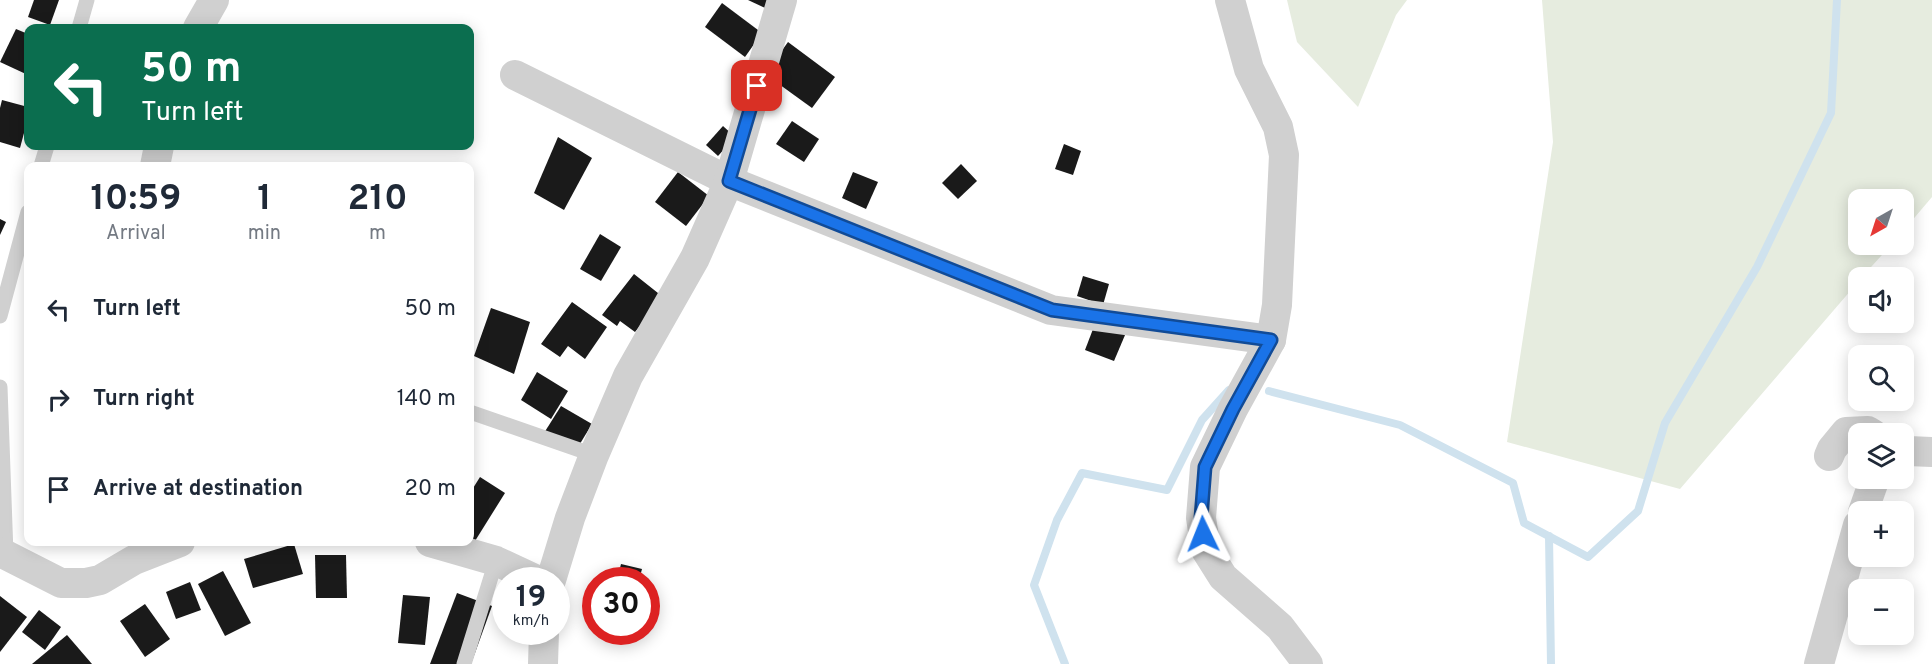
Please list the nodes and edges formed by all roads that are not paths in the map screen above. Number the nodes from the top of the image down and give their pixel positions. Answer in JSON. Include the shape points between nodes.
{"nodes":[{"id":1,"x":87,"y":0,"type":"edge"},
{"id":2,"x":214,"y":0,"type":"edge"},
{"id":3,"x":782,"y":0,"type":"edge"},
{"id":4,"x":1230,"y":0,"type":"edge"},
{"id":5,"x":80,"y":24,"type":"edge"},
{"id":6,"x":200,"y":24,"type":"edge"},
{"id":7,"x":515,"y":75,"type":"dead end"},
{"id":8,"x":729,"y":181,"type":"junction"},
{"id":9,"x":24,"y":227,"type":"edge"},
{"id":10,"x":0,"y":316,"type":"edge"},
{"id":11,"x":1271,"y":340,"type":"junction"},
{"id":12,"x":0,"y":387,"type":"edge"},
{"id":13,"x":474,"y":413,"type":"edge"},
{"id":14,"x":1848,"y":432,"type":"edge"},
{"id":15,"x":594,"y":455,"type":"junction"},
{"id":16,"x":1829,"y":456,"type":"dead end"},
{"id":17,"x":158,"y":546,"type":"edge"},
{"id":18,"x":444,"y":546,"type":"edge"},
{"id":19,"x":131,"y":551,"type":"edge"},
{"id":20,"x":3,"y":553,"type":"edge"},
{"id":21,"x":496,"y":561,"type":"junction"},
{"id":22,"x":1848,"y":561,"type":"edge"},
{"id":23,"x":509,"y":567,"type":"edge"},
{"id":24,"x":555,"y":567,"type":"edge"},
{"id":25,"x":544,"y":645,"type":"edge"},
{"id":26,"x":464,"y":664,"type":"edge"},
{"id":27,"x":543,"y":664,"type":"edge"},
{"id":28,"x":1308,"y":664,"type":"edge"},
{"id":29,"x":1819,"y":664,"type":"edge"}],
"edges":[{"from":1,"to":5,"type":"lane"},
{"from":2,"to":6,"type":"street"},
{"from":3,"to":8,"type":"street"},
{"from":4,"to":11,"type":"street","via":[[1249,69],[1278,127],[1284,155],[1277,305]]},
{"from":7,"to":8,"type":"street"},
{"from":8,"to":11,"type":"street","via":[[1052,310]]},
{"from":8,"to":15,"type":"street","via":[[695,258],[628,376]]},
{"from":9,"to":10,"type":"lane"},
{"from":11,"to":28,"type":"street","via":[[1205,467],[1201,518],[1206,550],[1223,577],[1280,627]]},
{"from":12,"to":20,"type":"lane"},
{"from":13,"to":15,"type":"lane"},
{"from":14,"to":16,"type":"street"},
{"from":15,"to":24,"type":"street"},
{"from":17,"to":19,"type":"street"},
{"from":18,"to":21,"type":"street"},
{"from":19,"to":20,"type":"street","via":[[100,580],[86,583],[61,583]]},
{"from":21,"to":23,"type":"street"},
{"from":21,"to":26,"type":"lane"},
{"from":22,"to":29,"type":"street"},
{"from":25,"to":27,"type":"street"}]}
